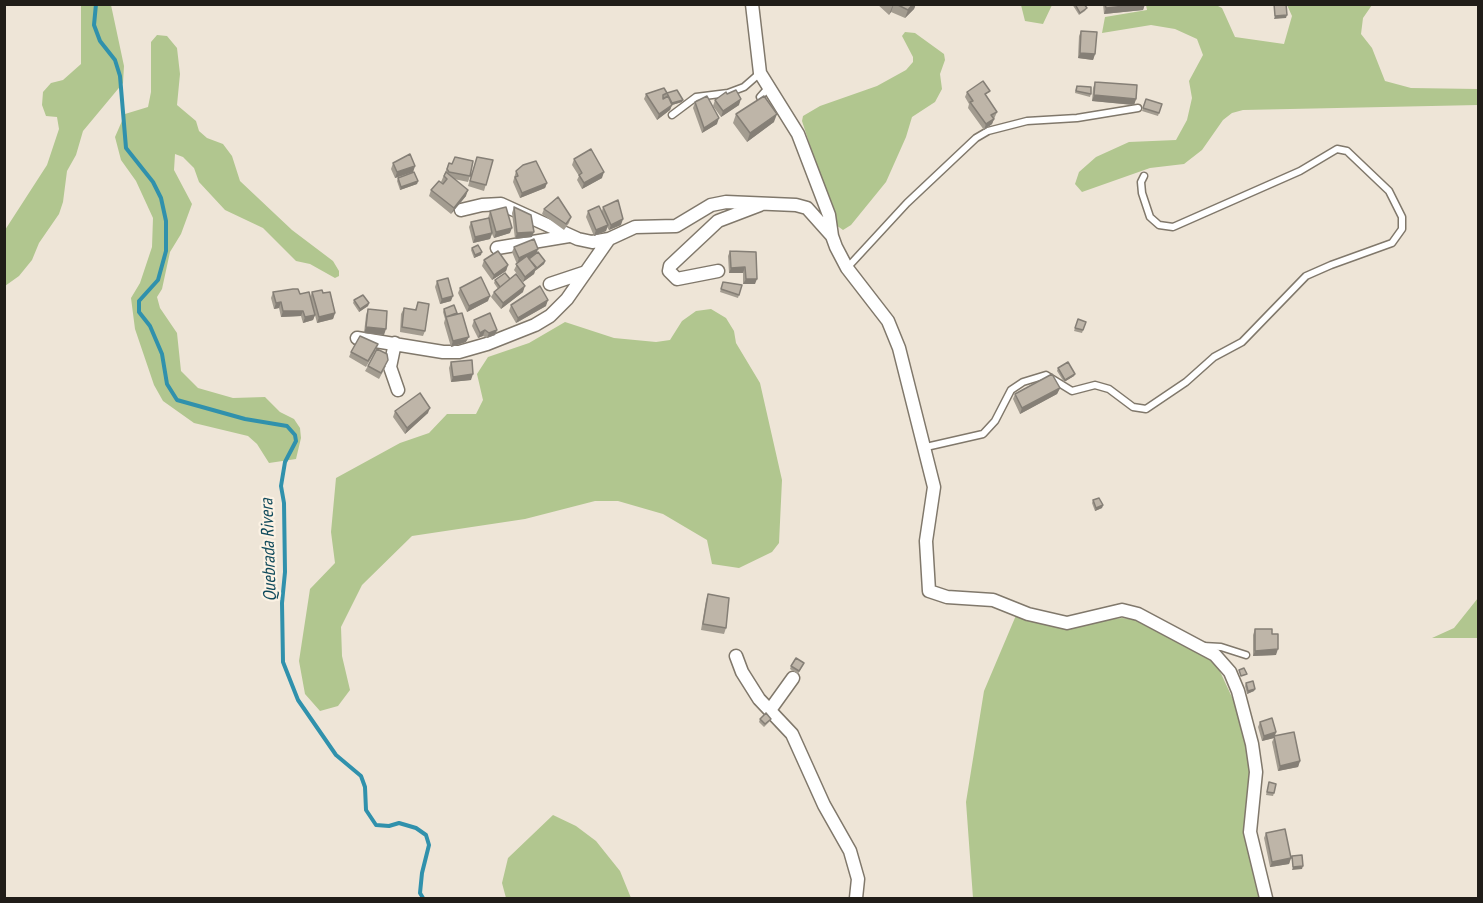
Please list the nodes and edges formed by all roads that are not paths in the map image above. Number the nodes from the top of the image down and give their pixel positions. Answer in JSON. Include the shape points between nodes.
{"nodes":[{"id":1,"x":752,"y":4,"type":"edge"},
{"id":2,"x":760,"y":73,"type":"junction"},
{"id":3,"x":768,"y":88,"type":"junction"},
{"id":4,"x":767,"y":107,"type":"edge"},
{"id":5,"x":1137,"y":108,"type":"dead end"},
{"id":6,"x":672,"y":115,"type":"dead end"},
{"id":7,"x":1144,"y":176,"type":"dead end"},
{"id":8,"x":764,"y":203,"type":"junction"},
{"id":9,"x":461,"y":210,"type":"dead end"},
{"id":10,"x":569,"y":236,"type":"junction"},
{"id":11,"x":832,"y":236,"type":"junction"},
{"id":12,"x":609,"y":239,"type":"junction"},
{"id":13,"x":497,"y":248,"type":"dead end"},
{"id":14,"x":847,"y":268,"type":"junction"},
{"id":15,"x":718,"y":271,"type":"dead end"},
{"id":16,"x":587,"y":272,"type":"junction"},
{"id":17,"x":550,"y":284,"type":"dead end"},
{"id":18,"x":357,"y":338,"type":"edge"},
{"id":19,"x":395,"y":343,"type":"junction"},
{"id":20,"x":398,"y":390,"type":"dead end"},
{"id":21,"x":926,"y":447,"type":"junction"},
{"id":22,"x":1202,"y":646,"type":"junction"},
{"id":23,"x":1246,"y":655,"type":"dead end"},
{"id":24,"x":736,"y":656,"type":"dead end"},
{"id":25,"x":793,"y":678,"type":"dead end"},
{"id":26,"x":771,"y":710,"type":"junction"},
{"id":27,"x":856,"y":898,"type":"edge"},
{"id":28,"x":1266,"y":898,"type":"edge"}],
"edges":[{"from":1,"to":2,"type":"street"},
{"from":2,"to":3,"type":"street"},
{"from":2,"to":6,"type":"lane","via":[[744,87],[696,98]]},
{"from":3,"to":4,"type":"lane","via":[[760,97]]},
{"from":3,"to":11,"type":"street","via":[[798,134],[829,215]]},
{"from":5,"to":14,"type":"lane","via":[[1064,119],[1027,120],[988,130],[907,203]]},
{"from":7,"to":21,"type":"lane","via":[[1142,193],[1150,217],[1159,225],[1173,227],[1300,171],[1337,149],[1347,151],[1389,191],[1402,217],[1402,229],[1392,243],[1306,276],[1242,342],[1214,357],[1146,409],[1133,407],[1109,389],[1095,385],[1072,391],[1046,375],[1011,390],[996,421],[983,434]]},
{"from":8,"to":11,"type":"street","via":[[807,208]]},
{"from":8,"to":12,"type":"street","via":[[711,205],[675,226],[635,227]]},
{"from":8,"to":15,"type":"street","via":[[718,221],[669,271],[677,279]]},
{"from":9,"to":10,"type":"street","via":[[501,204]]},
{"from":10,"to":12,"type":"street","via":[[592,242]]},
{"from":10,"to":13,"type":"street"},
{"from":11,"to":14,"type":"street"},
{"from":12,"to":16,"type":"street"},
{"from":14,"to":21,"type":"street","via":[[891,328]]},
{"from":16,"to":17,"type":"street"},
{"from":16,"to":19,"type":"street","via":[[550,316],[487,344],[459,352]]},
{"from":18,"to":19,"type":"street"},
{"from":19,"to":20,"type":"street","via":[[390,367]]},
{"from":21,"to":22,"type":"street","via":[[934,487],[926,541],[928,591],[947,597],[993,600],[1067,623],[1122,610]]},
{"from":22,"to":23,"type":"lane"},
{"from":22,"to":28,"type":"street","via":[[1230,672],[1252,744],[1256,772],[1250,832]]},
{"from":24,"to":26,"type":"street","via":[[759,699]]},
{"from":25,"to":26,"type":"street"},
{"from":26,"to":27,"type":"street","via":[[792,734],[850,851],[858,879]]}]}
